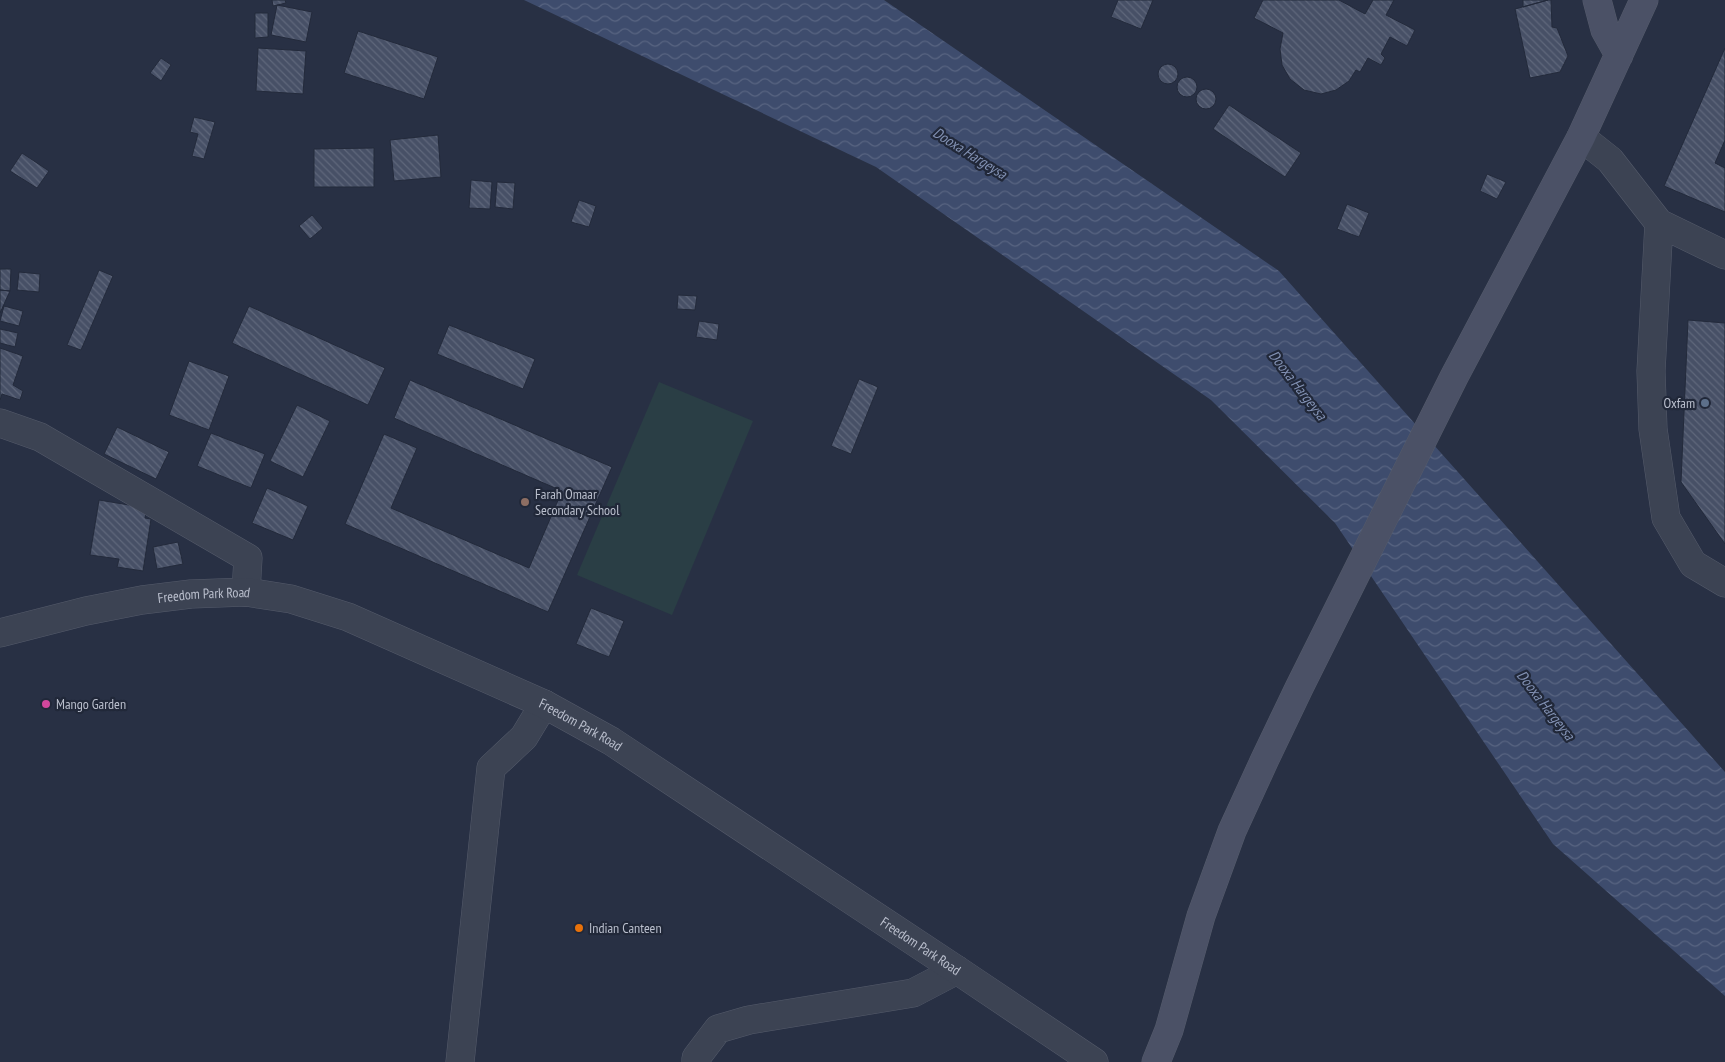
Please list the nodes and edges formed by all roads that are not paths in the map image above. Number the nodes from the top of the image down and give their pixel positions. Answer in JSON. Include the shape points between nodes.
{"nodes":[{"id":1,"x":1597,"y":0,"type":"edge"},
{"id":2,"x":1644,"y":0,"type":"edge"},
{"id":3,"x":1619,"y":55,"type":"junction"},
{"id":4,"x":1581,"y":137,"type":"junction"},
{"id":5,"x":1659,"y":223,"type":"junction"},
{"id":6,"x":1725,"y":255,"type":"edge"},
{"id":7,"x":0,"y":423,"type":"edge"},
{"id":8,"x":1725,"y":583,"type":"edge"},
{"id":9,"x":246,"y":592,"type":"junction"},
{"id":10,"x":0,"y":633,"type":"edge"},
{"id":11,"x":544,"y":704,"type":"junction"},
{"id":12,"x":957,"y":970,"type":"junction"},
{"id":13,"x":460,"y":1062,"type":"edge"},
{"id":14,"x":696,"y":1062,"type":"edge"},
{"id":15,"x":1094,"y":1062,"type":"edge"},
{"id":16,"x":1156,"y":1062,"type":"edge"}],
"edges":[{"from":1,"to":3,"type":"main road","via":[[1605,30]]},
{"from":2,"to":3,"type":"main road"},
{"from":3,"to":4,"type":"main road"},
{"from":4,"to":5,"type":"street","via":[[1610,160]]},
{"from":4,"to":16,"type":"main road","via":[[1454,377],[1298,688],[1232,831],[1201,916],[1169,1030]]},
{"from":5,"to":6,"type":"street"},
{"from":5,"to":8,"type":"street","via":[[1651,371],[1654,429],[1666,518],[1693,564]]},
{"from":7,"to":9,"type":"street","via":[[40,437],[248,558]]},
{"from":9,"to":10,"type":"street","name":"Freedom Park Road","via":[[142,600],[86,610]]},
{"from":9,"to":11,"type":"street","name":"Freedom Park Road","via":[[290,599],[348,617]]},
{"from":11,"to":12,"type":"street","name":"Freedom Park Road","via":[[611,741]]},
{"from":11,"to":13,"type":"street","via":[[524,737],[491,768]]},
{"from":12,"to":14,"type":"street","via":[[913,993],[749,1020],[718,1029]]},
{"from":12,"to":15,"type":"street","name":"Freedom Park Road"}]}
